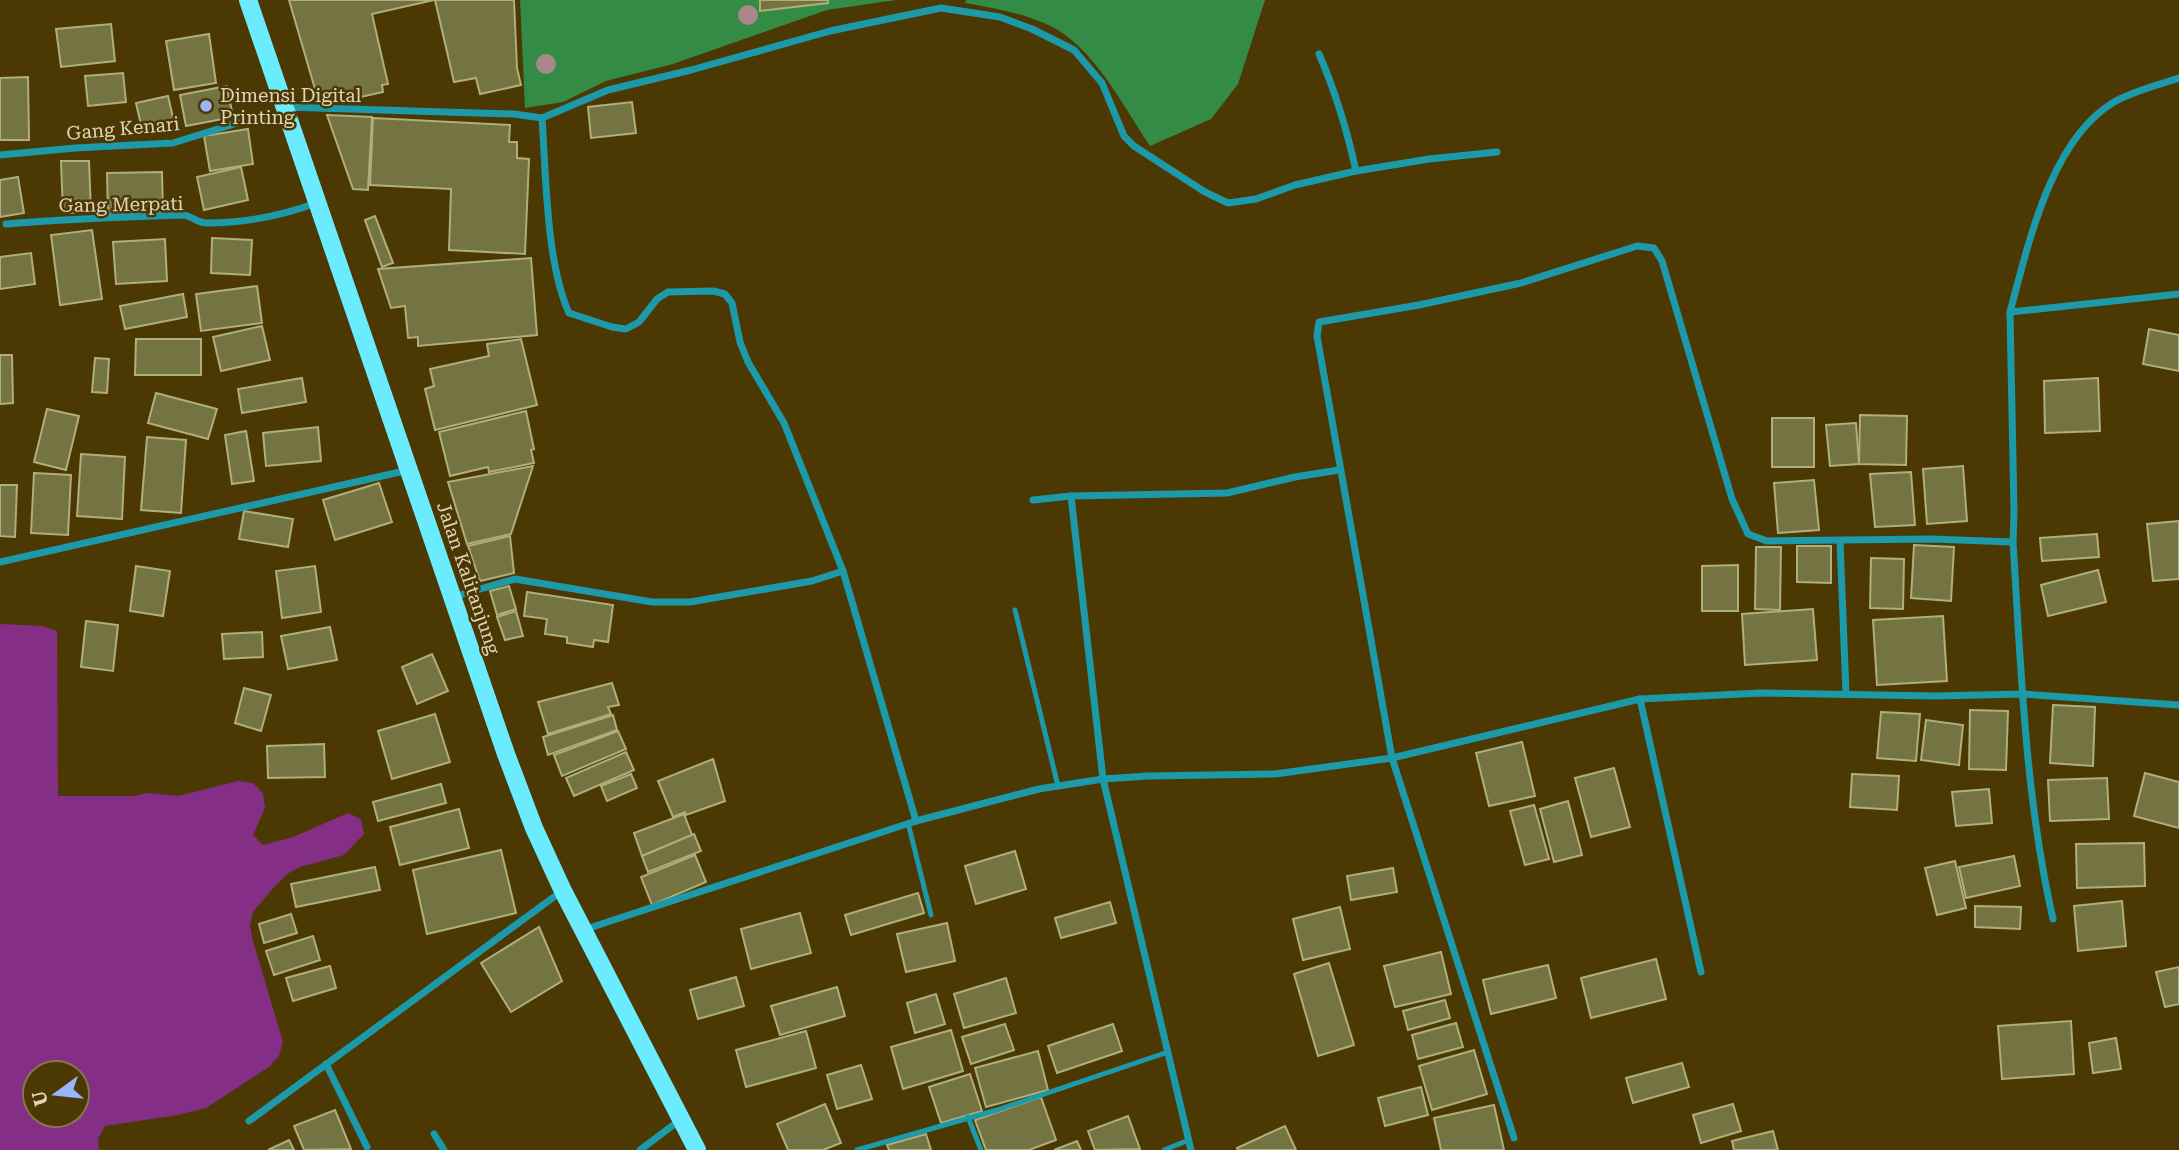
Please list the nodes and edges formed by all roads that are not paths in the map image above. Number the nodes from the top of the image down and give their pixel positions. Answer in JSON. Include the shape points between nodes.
{"nodes":[{"id":1,"x":248,"y":0,"type":"edge"},
{"id":2,"x":1319,"y":54,"type":"dead end"},
{"id":3,"x":2179,"y":78,"type":"edge"},
{"id":4,"x":286,"y":112,"type":"junction"},
{"id":5,"x":542,"y":118,"type":"junction"},
{"id":6,"x":1497,"y":152,"type":"dead end"},
{"id":7,"x":0,"y":155,"type":"edge"},
{"id":8,"x":1356,"y":171,"type":"junction"},
{"id":9,"x":317,"y":202,"type":"junction"},
{"id":10,"x":6,"y":224,"type":"dead end"},
{"id":11,"x":2179,"y":294,"type":"edge"},
{"id":12,"x":2010,"y":312,"type":"junction"},
{"id":13,"x":410,"y":470,"type":"junction"},
{"id":14,"x":1339,"y":470,"type":"junction"},
{"id":15,"x":1072,"y":496,"type":"junction"},
{"id":16,"x":1033,"y":500,"type":"dead end"},
{"id":17,"x":1840,"y":541,"type":"junction"},
{"id":18,"x":2012,"y":542,"type":"junction"},
{"id":19,"x":0,"y":562,"type":"edge"},
{"id":20,"x":843,"y":571,"type":"junction"},
{"id":21,"x":453,"y":597,"type":"junction"},
{"id":22,"x":1015,"y":610,"type":"dead end"},
{"id":23,"x":1846,"y":694,"type":"junction"},
{"id":24,"x":2023,"y":695,"type":"junction"},
{"id":25,"x":1640,"y":699,"type":"junction"},
{"id":26,"x":2179,"y":705,"type":"edge"},
{"id":27,"x":1392,"y":758,"type":"junction"},
{"id":28,"x":1103,"y":779,"type":"junction"},
{"id":29,"x":1058,"y":786,"type":"junction"},
{"id":30,"x":916,"y":821,"type":"junction"},
{"id":31,"x":908,"y":823,"type":"junction"},
{"id":32,"x":563,"y":891,"type":"junction"},
{"id":33,"x":931,"y":915,"type":"dead end"},
{"id":34,"x":2053,"y":919,"type":"dead end"},
{"id":35,"x":582,"y":930,"type":"junction"},
{"id":36,"x":1702,"y":972,"type":"dead end"},
{"id":37,"x":1168,"y":1052,"type":"junction"},
{"id":38,"x":326,"y":1064,"type":"junction"},
{"id":39,"x":968,"y":1118,"type":"junction"},
{"id":40,"x":681,"y":1119,"type":"junction"},
{"id":41,"x":248,"y":1121,"type":"dead end"},
{"id":42,"x":434,"y":1133,"type":"dead end"},
{"id":43,"x":1514,"y":1138,"type":"dead end"},
{"id":44,"x":1189,"y":1140,"type":"junction"},
{"id":45,"x":368,"y":1147,"type":"dead end"},
{"id":46,"x":444,"y":1150,"type":"edge"},
{"id":47,"x":640,"y":1150,"type":"edge"},
{"id":48,"x":697,"y":1150,"type":"edge"},
{"id":49,"x":857,"y":1150,"type":"edge"},
{"id":50,"x":981,"y":1150,"type":"edge"},
{"id":51,"x":1164,"y":1150,"type":"edge"},
{"id":52,"x":1192,"y":1150,"type":"edge"}],
"edges":[{"from":1,"to":4,"type":"main road","name":"Jalan Kalitanjung"},
{"from":2,"to":8,"type":"street","via":[[1334,88]]},
{"from":3,"to":12,"type":"street","via":[[2114,101],[2086,124],[2039,207]]},
{"from":4,"to":5,"type":"street","name":"Gang Kenari"},
{"from":4,"to":7,"type":"street","name":"Gang Kenari","via":[[173,143]]},
{"from":4,"to":9,"type":"main road","name":"Jalan Kalitanjung"},
{"from":5,"to":8,"type":"street","via":[[608,90],[941,8],[1000,17],[1074,50],[1102,83],[1129,141],[1228,203],[1256,200],[1295,185]]},
{"from":5,"to":20,"type":"street","via":[[552,242],[569,313],[626,329],[668,292],[725,294],[732,303],[748,362],[784,423]]},
{"from":6,"to":8,"type":"street"},
{"from":9,"to":10,"type":"street","name":"Gang Merpati","via":[[288,214],[244,221],[204,223],[186,215]]},
{"from":9,"to":13,"type":"main road","name":"Jalan Kalitanjung"},
{"from":11,"to":12,"type":"street"},
{"from":12,"to":18,"type":"street"},
{"from":13,"to":19,"type":"street"},
{"from":13,"to":21,"type":"main road","name":"Jalan Kalitanjung"},
{"from":14,"to":15,"type":"street","via":[[1227,493]]},
{"from":14,"to":17,"type":"street","via":[[1317,336],[1319,323],[1521,283],[1637,246],[1654,248],[1662,261],[1732,499],[1748,534],[1767,541]]},
{"from":14,"to":27,"type":"street"},
{"from":15,"to":16,"type":"street"},
{"from":15,"to":28,"type":"street"},
{"from":17,"to":18,"type":"street"},
{"from":17,"to":23,"type":"street"},
{"from":18,"to":24,"type":"street"},
{"from":20,"to":21,"type":"street","via":[[812,581],[690,602],[652,602],[515,579]]},
{"from":20,"to":30,"type":"street"},
{"from":21,"to":32,"type":"main road","name":"Jalan Kalitanjung","via":[[506,754]]},
{"from":22,"to":29,"type":"lane"},
{"from":23,"to":24,"type":"street"},
{"from":23,"to":25,"type":"street"},
{"from":24,"to":26,"type":"street"},
{"from":24,"to":34,"type":"street","via":[[2039,860]]},
{"from":25,"to":27,"type":"street"},
{"from":25,"to":36,"type":"street"},
{"from":27,"to":28,"type":"street","via":[[1275,774]]},
{"from":27,"to":43,"type":"street"},
{"from":28,"to":29,"type":"street"},
{"from":28,"to":37,"type":"street"},
{"from":29,"to":30,"type":"street"},
{"from":30,"to":31,"type":"street"},
{"from":31,"to":33,"type":"lane"},
{"from":31,"to":35,"type":"street"},
{"from":32,"to":35,"type":"main road","name":"Jalan Kalitanjung"},
{"from":32,"to":38,"type":"street"},
{"from":35,"to":40,"type":"main road","name":"Jalan Kalitanjung"},
{"from":37,"to":39,"type":"lane"},
{"from":37,"to":44,"type":"street"},
{"from":38,"to":41,"type":"street"},
{"from":38,"to":45,"type":"street"},
{"from":39,"to":49,"type":"lane"},
{"from":39,"to":50,"type":"lane"},
{"from":40,"to":47,"type":"street"},
{"from":40,"to":48,"type":"main road","name":"Jalan Kalitanjung"},
{"from":42,"to":46,"type":"street"},
{"from":44,"to":51,"type":"lane"},
{"from":44,"to":52,"type":"street"}]}
